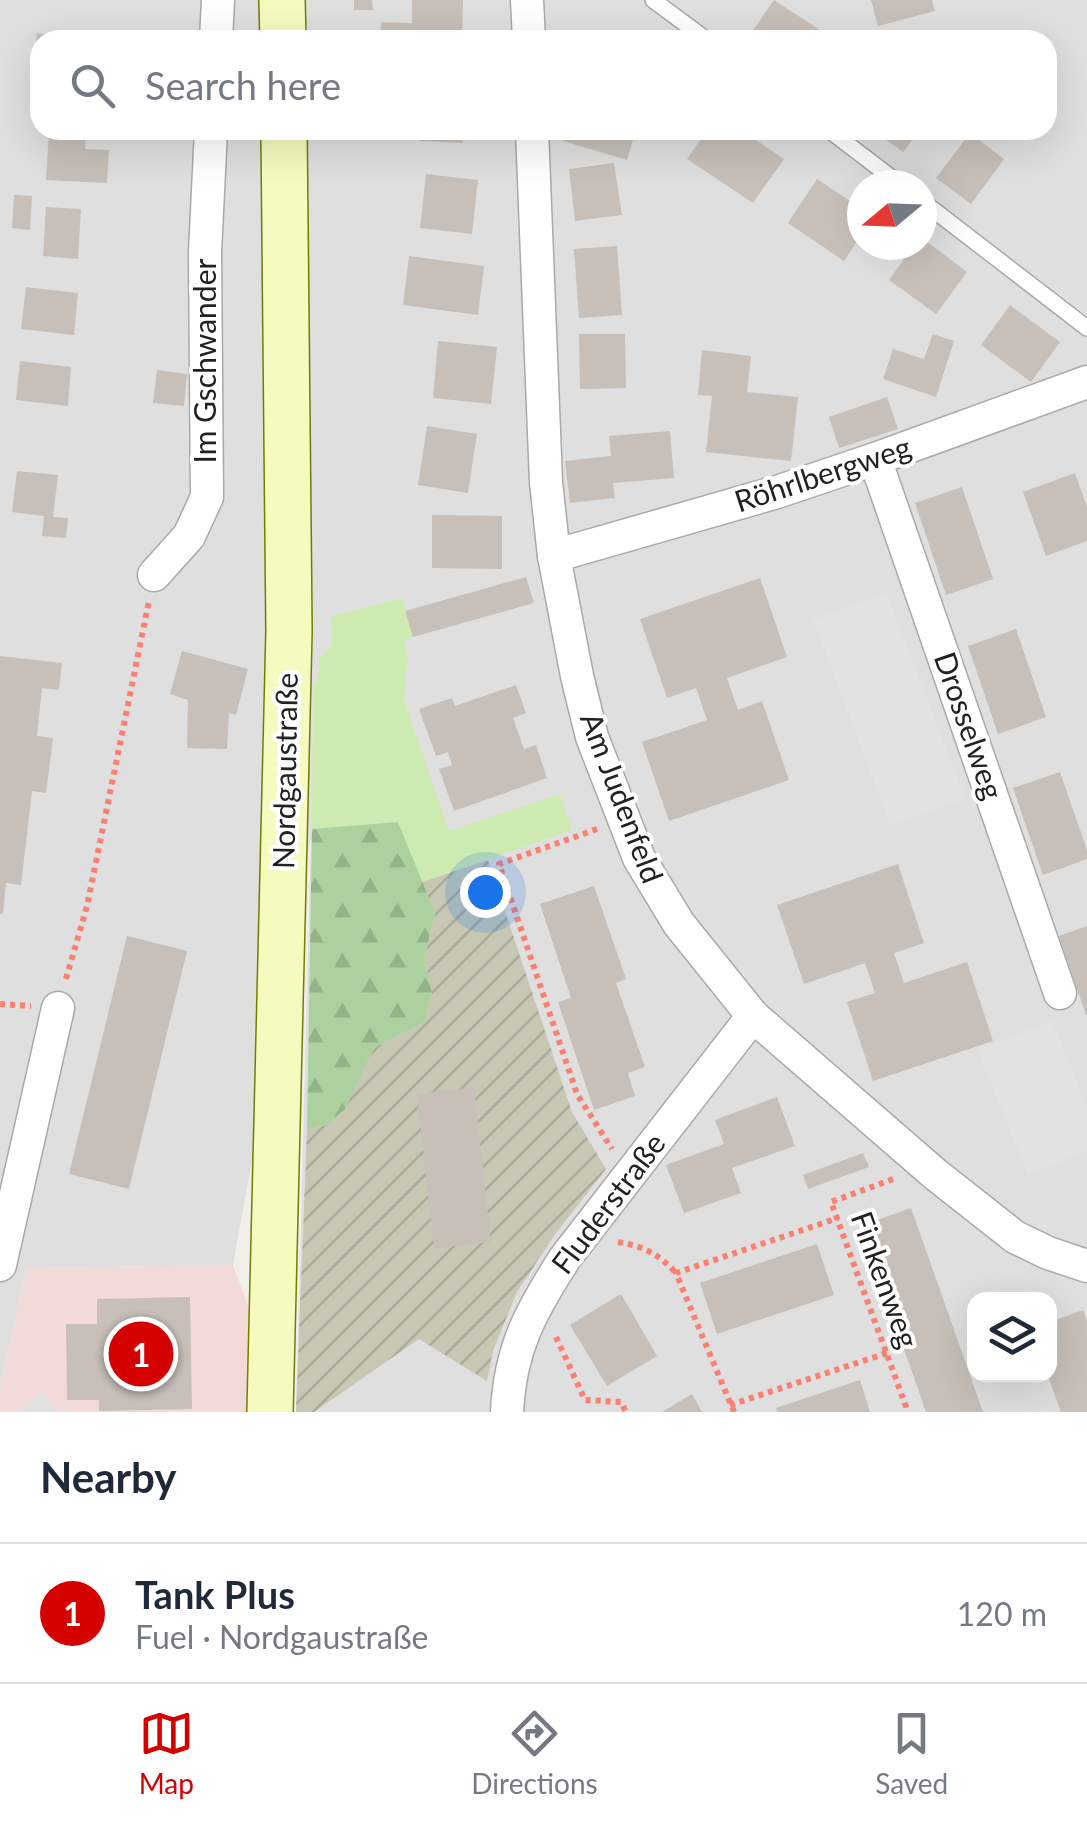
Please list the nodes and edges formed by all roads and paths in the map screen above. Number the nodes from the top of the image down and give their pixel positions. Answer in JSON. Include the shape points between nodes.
{"nodes":[{"id":1,"x":218,"y":0,"type":"edge"},
{"id":2,"x":282,"y":0,"type":"edge"},
{"id":3,"x":527,"y":0,"type":"edge"},
{"id":4,"x":653,"y":0,"type":"edge"},
{"id":5,"x":216,"y":30,"type":"edge"},
{"id":6,"x":282,"y":30,"type":"edge"},
{"id":7,"x":528,"y":30,"type":"edge"},
{"id":8,"x":694,"y":30,"type":"edge"},
{"id":9,"x":212,"y":140,"type":"edge"},
{"id":10,"x":284,"y":140,"type":"edge"},
{"id":11,"x":532,"y":140,"type":"edge"},
{"id":12,"x":842,"y":140,"type":"edge"},
{"id":13,"x":882,"y":170,"type":"edge"},
{"id":14,"x":937,"y":213,"type":"edge"},
{"id":15,"x":1087,"y":328,"type":"edge"},
{"id":16,"x":1087,"y":382,"type":"edge"},
{"id":17,"x":876,"y":460,"type":"junction"},
{"id":18,"x":554,"y":556,"type":"junction"},
{"id":19,"x":154,"y":575,"type":"joint"},
{"id":20,"x":623,"y":820,"type":"junction"},
{"id":21,"x":1060,"y":993,"type":"dead end"},
{"id":22,"x":58,"y":1008,"type":"joint"},
{"id":23,"x":753,"y":1016,"type":"junction"},
{"id":24,"x":927,"y":1166,"type":"junction"},
{"id":25,"x":630,"y":1174,"type":"junction"},
{"id":26,"x":838,"y":1218,"type":"junction"},
{"id":27,"x":581,"y":1238,"type":"junction"},
{"id":28,"x":0,"y":1265,"type":"edge"},
{"id":29,"x":1087,"y":1266,"type":"edge"},
{"id":30,"x":676,"y":1272,"type":"junction"},
{"id":31,"x":539,"y":1300,"type":"junction"},
{"id":32,"x":887,"y":1353,"type":"junction"},
{"id":33,"x":732,"y":1408,"type":"edge"},
{"id":34,"x":270,"y":1412,"type":"edge"},
{"id":35,"x":507,"y":1412,"type":"edge"},
{"id":36,"x":626,"y":1412,"type":"edge"},
{"id":37,"x":908,"y":1412,"type":"edge"}],
"edges":[{"from":1,"to":5,"type":"street"},
{"from":2,"to":6,"type":"main road"},
{"from":3,"to":7,"type":"street"},
{"from":4,"to":8,"type":"lane"},
{"from":9,"to":19,"type":"street","name":"Im Gschwander","via":[[206,497],[189,536]]},
{"from":10,"to":34,"type":"main road","name":"Nordgaustraße","via":[[290,631]]},
{"from":11,"to":18,"type":"street","name":"Am Judenfeld"},
{"from":12,"to":13,"type":"lane"},
{"from":14,"to":15,"type":"lane"},
{"from":16,"to":17,"type":"street","name":"Röhrlbergweg"},
{"from":17,"to":18,"type":"street","name":"Röhrlbergweg"},
{"from":17,"to":21,"type":"street","name":"Drosselweg"},
{"from":18,"to":20,"type":"street","name":"Am Judenfeld","via":[[592,737]]},
{"from":19,"to":22,"type":"path","via":[[87,906]]},
{"from":20,"to":23,"type":"street","name":"Am Judenfeld","via":[[678,924]]},
{"from":20,"to":25,"type":"path","via":[[499,864],[576,1094]]},
{"from":22,"to":28,"type":"street"},
{"from":23,"to":24,"type":"street","name":"Am Judenfeld"},
{"from":23,"to":25,"type":"street","name":"Fluderstraße"},
{"from":24,"to":26,"type":"path","name":"Finkenweg","via":[[832,1202]]},
{"from":24,"to":29,"type":"street","name":"Am Judenfeld","via":[[1015,1237]]},
{"from":25,"to":27,"type":"street","name":"Fluderstraße"},
{"from":26,"to":30,"type":"path"},
{"from":26,"to":32,"type":"path","name":"Finkenweg"},
{"from":27,"to":30,"type":"path","via":[[635,1244]]},
{"from":27,"to":31,"type":"street","name":"Fluderstraße"},
{"from":30,"to":33,"type":"path"},
{"from":31,"to":35,"type":"street","name":"Fluderstraße","via":[[517,1344]]},
{"from":31,"to":36,"type":"path","via":[[585,1400],[621,1402]]},
{"from":32,"to":33,"type":"path"},
{"from":32,"to":37,"type":"path","name":"Finkenweg"}]}
